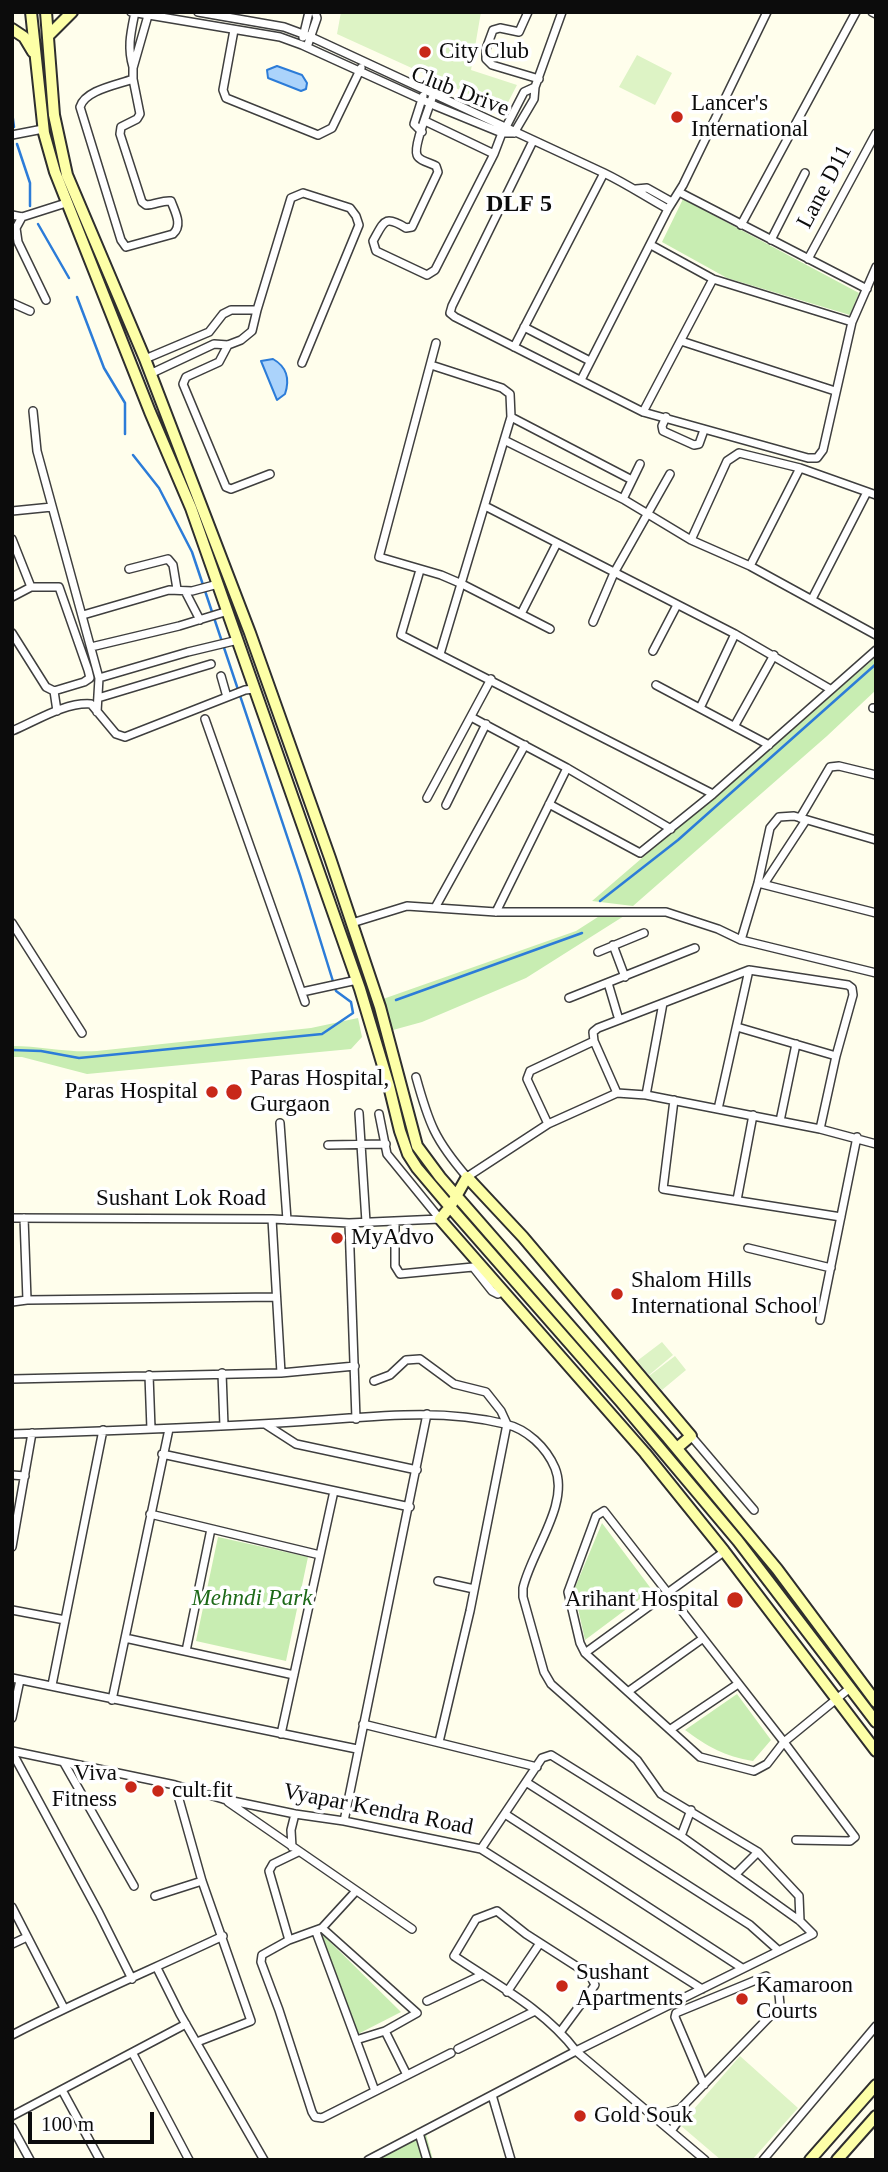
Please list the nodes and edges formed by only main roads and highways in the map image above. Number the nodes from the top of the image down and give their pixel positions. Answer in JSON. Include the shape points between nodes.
{"nodes":[{"id":1,"x":31,"y":12,"type":"edge"},
{"id":2,"x":46,"y":12,"type":"edge"},
{"id":3,"x":72,"y":12,"type":"edge"},
{"id":4,"x":12,"y":29,"type":"edge"},
{"id":5,"x":48,"y":36,"type":"junction"},
{"id":6,"x":36,"y":61,"type":"junction"},
{"id":7,"x":457,"y":1196,"type":"junction"},
{"id":8,"x":450,"y":1207,"type":"junction"},
{"id":9,"x":677,"y":1448,"type":"junction"},
{"id":10,"x":876,"y":1702,"type":"edge"},
{"id":11,"x":876,"y":1722,"type":"edge"},
{"id":12,"x":876,"y":1751,"type":"edge"},
{"id":13,"x":876,"y":2085,"type":"edge"},
{"id":14,"x":876,"y":2116,"type":"edge"},
{"id":15,"x":810,"y":2160,"type":"edge"},
{"id":16,"x":837,"y":2160,"type":"edge"}],
"edges":[{"from":1,"to":6,"type":"main road"},
{"from":2,"to":5,"type":"main road"},
{"from":3,"to":5,"type":"main road"},
{"from":4,"to":6,"type":"main road","via":[[24,37]]},
{"from":5,"to":7,"type":"main road","via":[[54,115],[63,160],[145,359],[265,674],[380,1007],[417,1146]]},
{"from":6,"to":8,"type":"main road","via":[[43,129],[55,172],[191,508],[217,614],[232,641],[357,980],[408,1154]]},
{"from":7,"to":8,"type":"main road"},
{"from":7,"to":9,"type":"main road"},
{"from":7,"to":9,"type":"main road","via":[[469,1179],[523,1237],[691,1436]]},
{"from":8,"to":11,"type":"main road","via":[[738,1541]]},
{"from":8,"to":12,"type":"main road","via":[[440,1219],[645,1453]]},
{"from":9,"to":10,"type":"main road","via":[[777,1569]]},
{"from":13,"to":15,"type":"main road"},
{"from":14,"to":16,"type":"main road"}]}
